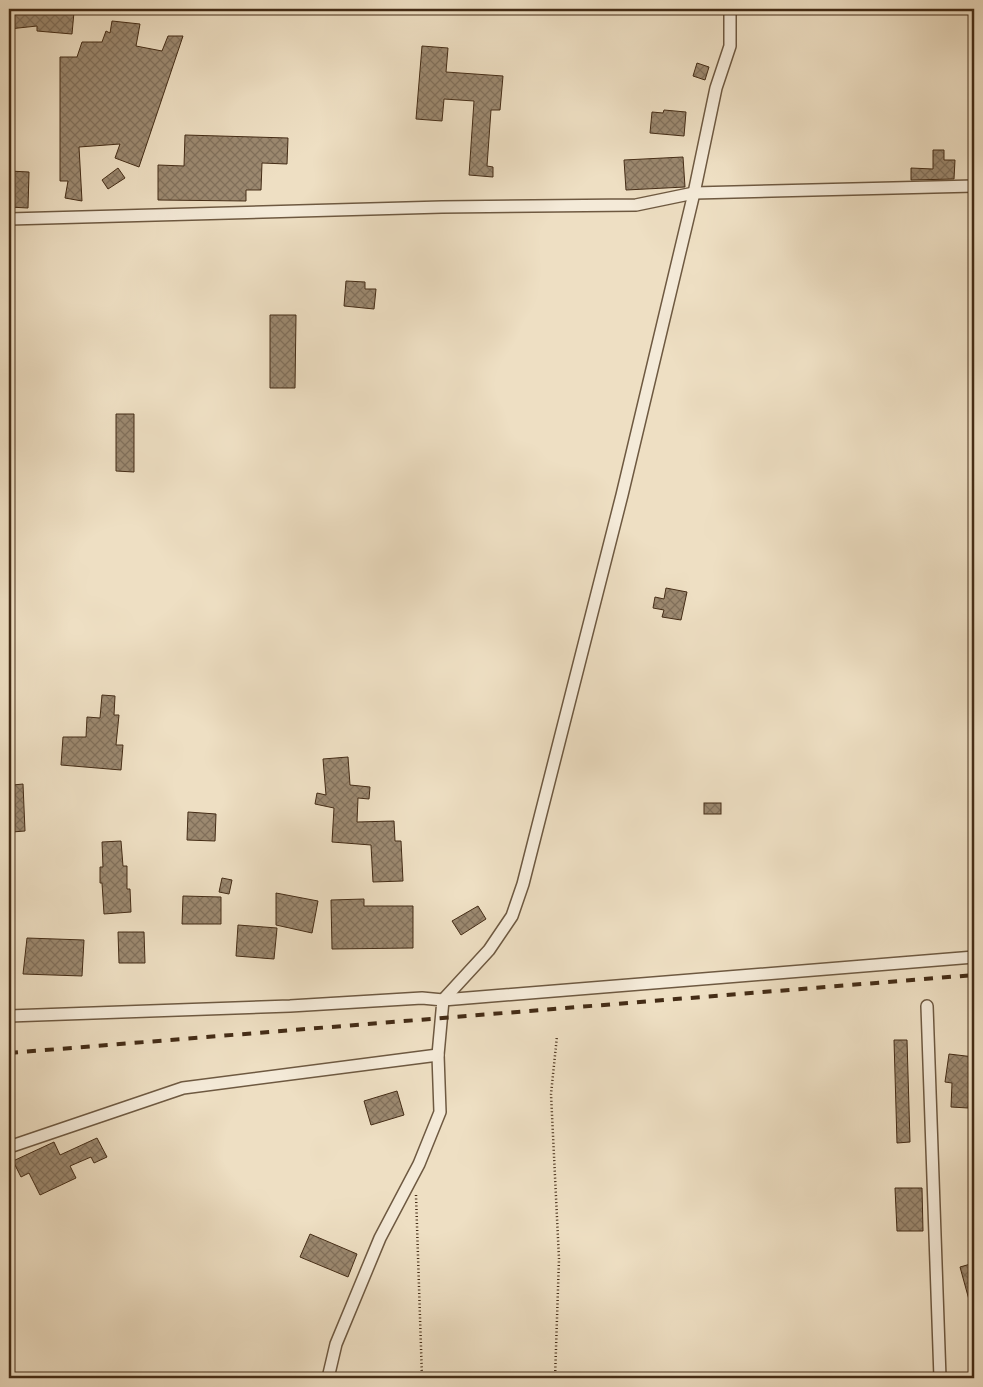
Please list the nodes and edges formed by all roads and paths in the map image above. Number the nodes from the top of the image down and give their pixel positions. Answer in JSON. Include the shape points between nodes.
{"nodes":[{"id":1,"x":730,"y":9,"type":"edge"},
{"id":2,"x":974,"y":186,"type":"edge"},
{"id":3,"x":694,"y":193,"type":"junction"},
{"id":4,"x":9,"y":219,"type":"edge"},
{"id":5,"x":974,"y":957,"type":"edge"},
{"id":6,"x":443,"y":1000,"type":"junction"},
{"id":7,"x":927,"y":1006,"type":"dead end"},
{"id":8,"x":9,"y":1016,"type":"edge"},
{"id":9,"x":557,"y":1036,"type":"dead end"},
{"id":10,"x":438,"y":1054,"type":"junction"},
{"id":11,"x":9,"y":1147,"type":"edge"},
{"id":12,"x":411,"y":1179,"type":"junction"},
{"id":13,"x":328,"y":1378,"type":"edge"},
{"id":14,"x":422,"y":1378,"type":"edge"},
{"id":15,"x":555,"y":1378,"type":"edge"},
{"id":16,"x":940,"y":1378,"type":"edge"}],
"edges":[{"from":1,"to":3,"type":"street","via":[[730,46],[716,88]]},
{"from":2,"to":3,"type":"street"},
{"from":3,"to":4,"type":"street","via":[[636,205]]},
{"from":3,"to":6,"type":"street","via":[[524,884],[512,916],[489,950]]},
{"from":5,"to":6,"type":"street"},
{"from":6,"to":8,"type":"street","via":[[422,998]]},
{"from":6,"to":10,"type":"street"},
{"from":7,"to":16,"type":"street"},
{"from":9,"to":15,"type":"path","via":[[551,1094],[559,1259]]},
{"from":10,"to":11,"type":"street","via":[[183,1088]]},
{"from":10,"to":12,"type":"street","via":[[440,1112]]},
{"from":12,"to":13,"type":"street","via":[[380,1238],[340,1335]]},
{"from":12,"to":14,"type":"path","via":[[418,1204]]}]}
